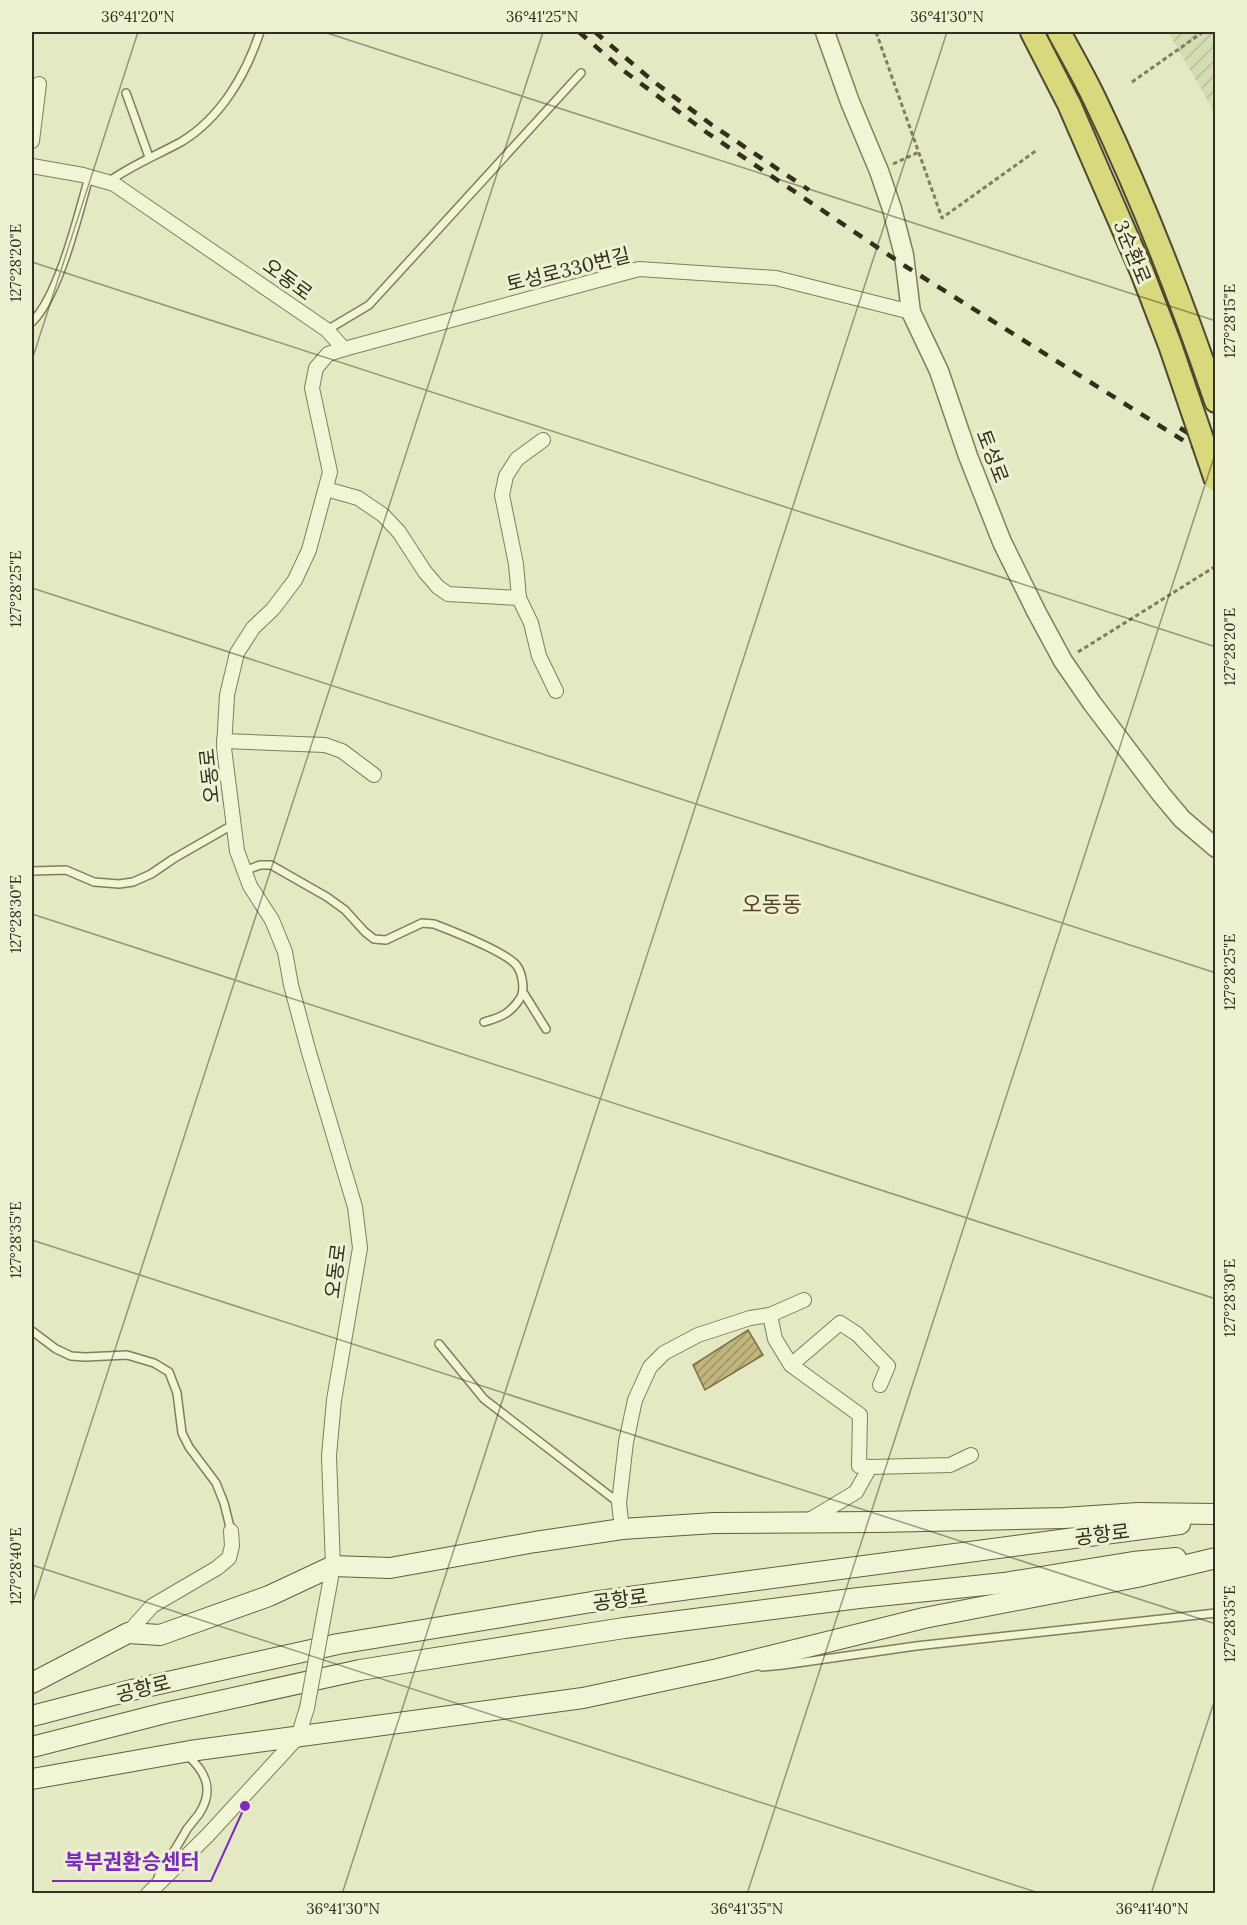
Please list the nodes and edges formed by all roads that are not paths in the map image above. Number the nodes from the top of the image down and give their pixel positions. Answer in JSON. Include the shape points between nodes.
{"nodes":[{"id":1,"x":260,"y":32,"type":"edge"},
{"id":2,"x":825,"y":32,"type":"edge"},
{"id":3,"x":1032,"y":32,"type":"edge"},
{"id":4,"x":1059,"y":32,"type":"edge"},
{"id":5,"x":581,"y":73,"type":"dead end"},
{"id":6,"x":39,"y":84,"type":"dead end"},
{"id":7,"x":126,"y":93,"type":"dead end"},
{"id":8,"x":32,"y":141,"type":"edge"},
{"id":9,"x":149,"y":157,"type":"junction"},
{"id":10,"x":32,"y":166,"type":"edge"},
{"id":11,"x":89,"y":177,"type":"junction"},
{"id":12,"x":108,"y":182,"type":"junction"},
{"id":13,"x":911,"y":312,"type":"junction"},
{"id":14,"x":32,"y":322,"type":"edge"},
{"id":15,"x":327,"y":330,"type":"junction"},
{"id":16,"x":344,"y":349,"type":"junction"},
{"id":17,"x":1215,"y":401,"type":"edge"},
{"id":18,"x":543,"y":440,"type":"dead end"},
{"id":19,"x":1215,"y":480,"type":"edge"},
{"id":20,"x":326,"y":489,"type":"junction"},
{"id":21,"x":519,"y":598,"type":"junction"},
{"id":22,"x":556,"y":692,"type":"dead end"},
{"id":23,"x":224,"y":741,"type":"junction"},
{"id":24,"x":374,"y":776,"type":"dead end"},
{"id":25,"x":234,"y":824,"type":"junction"},
{"id":26,"x":1215,"y":848,"type":"edge"},
{"id":27,"x":32,"y":871,"type":"edge"},
{"id":28,"x":244,"y":871,"type":"junction"},
{"id":29,"x":523,"y":992,"type":"junction"},
{"id":30,"x":484,"y":1022,"type":"dead end"},
{"id":31,"x":546,"y":1029,"type":"dead end"},
{"id":32,"x":804,"y":1300,"type":"dead end"},
{"id":33,"x":770,"y":1315,"type":"junction"},
{"id":34,"x":32,"y":1332,"type":"edge"},
{"id":35,"x":440,"y":1344,"type":"dead end"},
{"id":36,"x":791,"y":1365,"type":"junction"},
{"id":37,"x":880,"y":1385,"type":"dead end"},
{"id":38,"x":970,"y":1455,"type":"dead end"},
{"id":39,"x":870,"y":1467,"type":"junction"},
{"id":40,"x":619,"y":1503,"type":"junction"},
{"id":41,"x":1215,"y":1514,"type":"edge"},
{"id":42,"x":1215,"y":1519,"type":"edge"},
{"id":43,"x":806,"y":1522,"type":"junction"},
{"id":44,"x":622,"y":1529,"type":"junction"},
{"id":45,"x":231,"y":1531,"type":"joint"},
{"id":46,"x":1215,"y":1553,"type":"edge"},
{"id":47,"x":1215,"y":1558,"type":"edge"},
{"id":48,"x":333,"y":1566,"type":"junction"},
{"id":49,"x":1215,"y":1613,"type":"edge"},
{"id":50,"x":128,"y":1633,"type":"junction"},
{"id":51,"x":718,"y":1669,"type":"junction"},
{"id":52,"x":32,"y":1683,"type":"edge"},
{"id":53,"x":32,"y":1716,"type":"edge"},
{"id":54,"x":298,"y":1737,"type":"junction"},
{"id":55,"x":32,"y":1747,"type":"edge"},
{"id":56,"x":184,"y":1752,"type":"junction"},
{"id":57,"x":32,"y":1779,"type":"edge"},
{"id":58,"x":149,"y":1892,"type":"edge"}],
"edges":[{"from":1,"to":9,"type":"lane","via":[[236,86],[215,113],[200,129]]},
{"from":2,"to":13,"type":"street","name":"토성로","via":[[892,209],[904,255]]},
{"from":3,"to":19,"type":"highway","name":"3순환로","bridge":true,"via":[[1069,104],[1142,272]]},
{"from":4,"to":17,"type":"highway","name":"3순환로","via":[[1110,133],[1192,332]]},
{"from":5,"to":15,"type":"lane","via":[[369,304]]},
{"from":6,"to":8,"type":"street"},
{"from":7,"to":9,"type":"lane"},
{"from":9,"to":12,"type":"lane"},
{"from":10,"to":11,"type":"street","name":"오동로"},
{"from":11,"to":12,"type":"street","name":"오동로"},
{"from":11,"to":14,"type":"lane","via":[[50,295]]},
{"from":12,"to":15,"type":"street","name":"오동로"},
{"from":13,"to":16,"type":"street","name":"토성로330번길","via":[[776,279],[639,269]]},
{"from":13,"to":26,"type":"street","name":"토성로","via":[[939,371],[1002,542],[1063,661],[1161,794]]},
{"from":15,"to":16,"type":"street","name":"오동로"},
{"from":16,"to":20,"type":"street","name":"오동로","via":[[328,354],[316,368],[312,388],[330,472]]},
{"from":18,"to":21,"type":"street","via":[[517,459],[506,476],[502,495]]},
{"from":20,"to":21,"type":"street","via":[[358,498],[383,515],[425,572],[448,594]]},
{"from":20,"to":23,"type":"street","name":"오동로","via":[[309,550],[295,580],[253,628],[237,653],[227,695]]},
{"from":21,"to":22,"type":"street"},
{"from":23,"to":24,"type":"street","via":[[325,745],[342,751]]},
{"from":23,"to":25,"type":"street","name":"오동로"},
{"from":25,"to":27,"type":"lane","via":[[133,882],[94,882],[66,870]]},
{"from":25,"to":28,"type":"street","name":"오동로"},
{"from":28,"to":29,"type":"lane","via":[[272,865],[345,910],[374,939],[386,940],[422,923],[453,931],[517,966]]},
{"from":28,"to":48,"type":"street","name":"오동로","via":[[285,952],[308,1049],[355,1208],[360,1248],[334,1400],[329,1455]]},
{"from":29,"to":30,"type":"lane","via":[[516,1005],[502,1017]]},
{"from":29,"to":31,"type":"lane"},
{"from":32,"to":33,"type":"street"},
{"from":33,"to":36,"type":"street","via":[[775,1339]]},
{"from":33,"to":40,"type":"street","via":[[698,1335],[664,1353],[650,1367],[635,1400]]},
{"from":34,"to":45,"type":"lane","via":[[71,1356],[127,1355],[169,1372],[177,1393],[182,1433],[216,1483]]},
{"from":35,"to":40,"type":"lane","via":[[484,1399]]},
{"from":36,"to":37,"type":"street","via":[[840,1323],[857,1334],[888,1366]]},
{"from":36,"to":39,"type":"street","via":[[860,1415],[859,1466]]},
{"from":38,"to":39,"type":"street","via":[[950,1465]]},
{"from":39,"to":43,"type":"street","via":[[856,1492]]},
{"from":40,"to":44,"type":"street"},
{"from":41,"to":43,"type":"main road"},
{"from":42,"to":53,"type":"main road","name":"공항로","via":[[592,1602],[338,1644]]},
{"from":43,"to":44,"type":"main road"},
{"from":44,"to":48,"type":"main road","via":[[390,1568]]},
{"from":45,"to":50,"type":"street","via":[[229,1558],[152,1606]]},
{"from":46,"to":55,"type":"main road","name":"공항로","via":[[488,1649],[257,1692]]},
{"from":47,"to":51,"type":"main road","via":[[924,1618]]},
{"from":48,"to":50,"type":"main road","via":[[268,1596],[160,1635]]},
{"from":48,"to":54,"type":"street","name":"오동로","bridge":true,"via":[[307,1708]]},
{"from":49,"to":51,"type":"lane","via":[[783,1665]]},
{"from":50,"to":52,"type":"main road"},
{"from":51,"to":54,"type":"main road","via":[[583,1698]]},
{"from":54,"to":56,"type":"main road"},
{"from":54,"to":58,"type":"street","via":[[207,1836]]},
{"from":56,"to":57,"type":"main road"},
{"from":56,"to":58,"type":"lane","via":[[204,1774],[207,1790],[200,1812]]}]}
